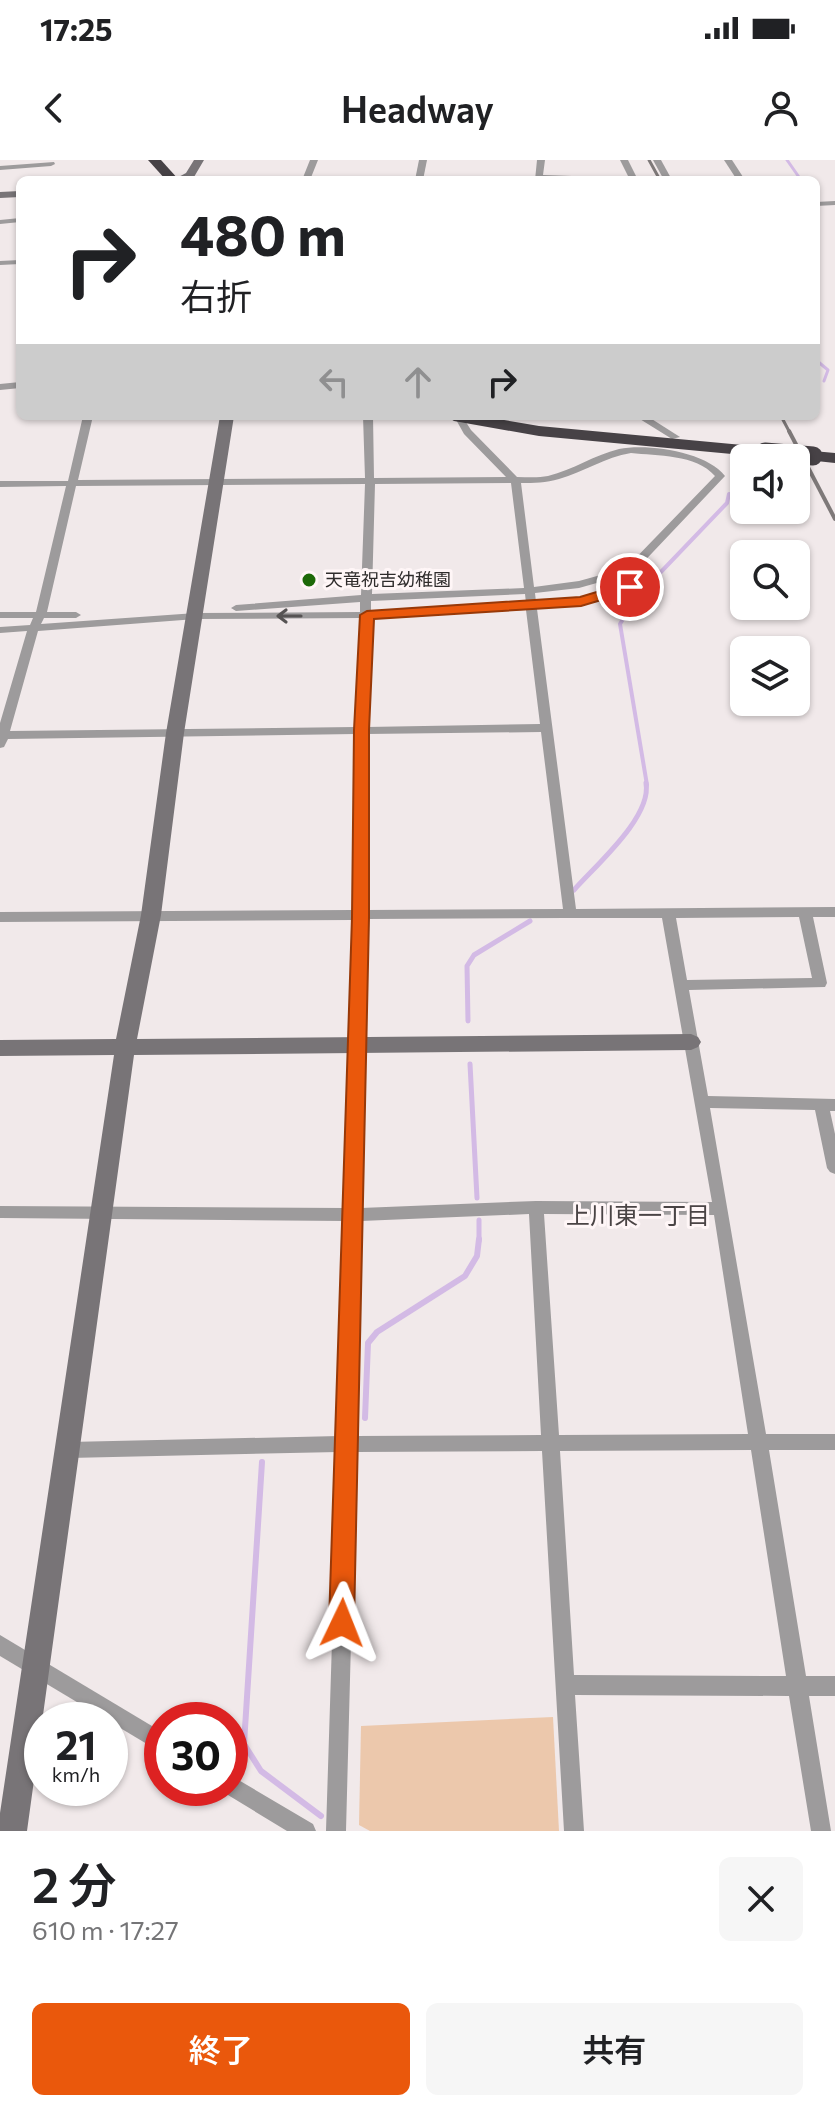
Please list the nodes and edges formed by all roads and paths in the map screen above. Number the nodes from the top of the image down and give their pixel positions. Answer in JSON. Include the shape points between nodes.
{"nodes":[{"id":1,"x":154,"y":160,"type":"edge"},
{"id":2,"x":199,"y":160,"type":"edge"},
{"id":3,"x":52,"y":166,"type":"edge"},
{"id":4,"x":0,"y":168,"type":"edge"},
{"id":5,"x":171,"y":176,"type":"edge"},
{"id":6,"x":187,"y":176,"type":"edge"},
{"id":7,"x":87,"y":420,"type":"edge"},
{"id":8,"x":226,"y":420,"type":"edge"},
{"id":9,"x":368,"y":420,"type":"edge"},
{"id":10,"x":459,"y":420,"type":"edge"},
{"id":11,"x":478,"y":420,"type":"edge"},
{"id":12,"x":647,"y":420,"type":"edge"},
{"id":13,"x":675,"y":437,"type":"dead end"},
{"id":14,"x":835,"y":458,"type":"edge"},
{"id":15,"x":516,"y":482,"type":"junction"},
{"id":16,"x":372,"y":483,"type":"junction"},
{"id":17,"x":0,"y":484,"type":"edge"},
{"id":18,"x":71,"y":484,"type":"junction"},
{"id":19,"x":217,"y":484,"type":"junction"},
{"id":20,"x":630,"y":570,"type":"junction"},
{"id":21,"x":529,"y":590,"type":"junction"},
{"id":22,"x":367,"y":597,"type":"junction"},
{"id":23,"x":532,"y":606,"type":"junction"},
{"id":24,"x":196,"y":613,"type":"junction"},
{"id":25,"x":41,"y":614,"type":"junction"},
{"id":26,"x":0,"y":615,"type":"edge"},
{"id":27,"x":367,"y":615,"type":"junction"},
{"id":28,"x":33,"y":629,"type":"junction"},
{"id":29,"x":0,"y":630,"type":"edge"},
{"id":30,"x":545,"y":728,"type":"junction"},
{"id":31,"x":361,"y":730,"type":"junction"},
{"id":32,"x":175,"y":733,"type":"junction"},
{"id":33,"x":1,"y":738,"type":"edge"},
{"id":34,"x":668,"y":912,"type":"junction"},
{"id":35,"x":805,"y":912,"type":"junction"},
{"id":36,"x":835,"y":912,"type":"edge"},
{"id":37,"x":151,"y":915,"type":"junction"},
{"id":38,"x":570,"y":915,"type":"junction"},
{"id":39,"x":0,"y":917,"type":"edge"},
{"id":40,"x":361,"y":917,"type":"junction"},
{"id":41,"x":680,"y":985,"type":"junction"},
{"id":42,"x":691,"y":1042,"type":"junction"},
{"id":43,"x":357,"y":1044,"type":"junction"},
{"id":44,"x":0,"y":1048,"type":"edge"},
{"id":45,"x":125,"y":1048,"type":"junction"},
{"id":46,"x":703,"y":1102,"type":"junction"},
{"id":47,"x":828,"y":1105,"type":"edge"},
{"id":48,"x":835,"y":1168,"type":"edge"},
{"id":49,"x":536,"y":1207,"type":"junction"},
{"id":50,"x":721,"y":1209,"type":"junction"},
{"id":51,"x":102,"y":1211,"type":"junction"},
{"id":52,"x":0,"y":1212,"type":"edge"},
{"id":53,"x":353,"y":1215,"type":"junction"},
{"id":54,"x":835,"y":1442,"type":"edge"},
{"id":55,"x":758,"y":1443,"type":"junction"},
{"id":56,"x":347,"y":1444,"type":"junction"},
{"id":57,"x":551,"y":1444,"type":"junction"},
{"id":58,"x":69,"y":1450,"type":"junction"},
{"id":59,"x":0,"y":1645,"type":"edge"},
{"id":60,"x":37,"y":1667,"type":"junction"},
{"id":61,"x":567,"y":1685,"type":"junction"},
{"id":62,"x":800,"y":1686,"type":"junction"},
{"id":63,"x":835,"y":1686,"type":"edge"},
{"id":64,"x":144,"y":1732,"type":"edge"},
{"id":65,"x":248,"y":1796,"type":"edge"},
{"id":66,"x":12,"y":1831,"type":"edge"},
{"id":67,"x":306,"y":1831,"type":"edge"},
{"id":68,"x":336,"y":1831,"type":"edge"},
{"id":69,"x":574,"y":1831,"type":"edge"},
{"id":70,"x":821,"y":1831,"type":"edge"}],
"edges":[{"from":1,"to":5,"type":"highway"},
{"from":2,"to":6,"type":"street"},
{"from":3,"to":4,"type":"street"},
{"from":7,"to":18,"type":"street"},
{"from":8,"to":19,"type":"street"},
{"from":9,"to":16,"type":"street"},
{"from":10,"to":15,"type":"street"},
{"from":11,"to":14,"type":"highway","bridge":true,"via":[[539,431]]},
{"from":12,"to":13,"type":"street"},
{"from":15,"to":16,"type":"street"},
{"from":15,"to":20,"type":"street","via":[[563,477],[619,451],[674,455],[716,469],[720,476]]},
{"from":15,"to":21,"type":"street"},
{"from":16,"to":19,"type":"street"},
{"from":16,"to":22,"type":"street"},
{"from":17,"to":18,"type":"street"},
{"from":18,"to":19,"type":"street"},
{"from":18,"to":25,"type":"street"},
{"from":19,"to":24,"type":"street"},
{"from":20,"to":21,"type":"street","via":[[578,585]]},
{"from":20,"to":23,"type":"street","via":[[630,587],[620,591],[581,602]]},
{"from":21,"to":22,"type":"street"},
{"from":21,"to":23,"type":"street"},
{"from":22,"to":24,"type":"street"},
{"from":22,"to":27,"type":"street"},
{"from":23,"to":27,"type":"street"},
{"from":23,"to":30,"type":"street"},
{"from":24,"to":25,"type":"street"},
{"from":27,"to":24,"type":"street","one_way":true},
{"from":24,"to":28,"type":"street"},
{"from":24,"to":32,"type":"street"},
{"from":25,"to":26,"type":"street"},
{"from":25,"to":28,"type":"street"},
{"from":27,"to":31,"type":"street"},
{"from":28,"to":29,"type":"street"},
{"from":28,"to":33,"type":"street"},
{"from":30,"to":31,"type":"street"},
{"from":30,"to":38,"type":"street"},
{"from":31,"to":32,"type":"street"},
{"from":31,"to":40,"type":"street"},
{"from":32,"to":33,"type":"street"},
{"from":32,"to":37,"type":"street"},
{"from":34,"to":35,"type":"street"},
{"from":34,"to":38,"type":"street"},
{"from":34,"to":41,"type":"street"},
{"from":35,"to":36,"type":"street"},
{"from":35,"to":41,"type":"street","via":[[820,983]]},
{"from":37,"to":39,"type":"street"},
{"from":37,"to":40,"type":"street"},
{"from":37,"to":45,"type":"street"},
{"from":38,"to":40,"type":"street"},
{"from":40,"to":43,"type":"street"},
{"from":41,"to":42,"type":"street"},
{"from":42,"to":43,"type":"street"},
{"from":42,"to":46,"type":"street"},
{"from":43,"to":45,"type":"street"},
{"from":43,"to":53,"type":"street"},
{"from":44,"to":45,"type":"street"},
{"from":45,"to":51,"type":"street"},
{"from":46,"to":47,"type":"street"},
{"from":46,"to":50,"type":"street"},
{"from":47,"to":48,"type":"street"},
{"from":49,"to":50,"type":"street"},
{"from":49,"to":53,"type":"street"},
{"from":49,"to":57,"type":"street"},
{"from":50,"to":55,"type":"street"},
{"from":51,"to":52,"type":"street"},
{"from":51,"to":53,"type":"street"},
{"from":51,"to":58,"type":"street"},
{"from":53,"to":56,"type":"street"},
{"from":54,"to":55,"type":"street"},
{"from":55,"to":57,"type":"street"},
{"from":55,"to":62,"type":"street"},
{"from":56,"to":57,"type":"street"},
{"from":56,"to":58,"type":"street"},
{"from":56,"to":68,"type":"street"},
{"from":57,"to":61,"type":"street"},
{"from":58,"to":60,"type":"street"},
{"from":59,"to":60,"type":"street"},
{"from":60,"to":64,"type":"street"},
{"from":60,"to":66,"type":"street"},
{"from":61,"to":62,"type":"street"},
{"from":61,"to":69,"type":"street"},
{"from":62,"to":63,"type":"street"},
{"from":62,"to":70,"type":"street"},
{"from":65,"to":67,"type":"street"}]}
